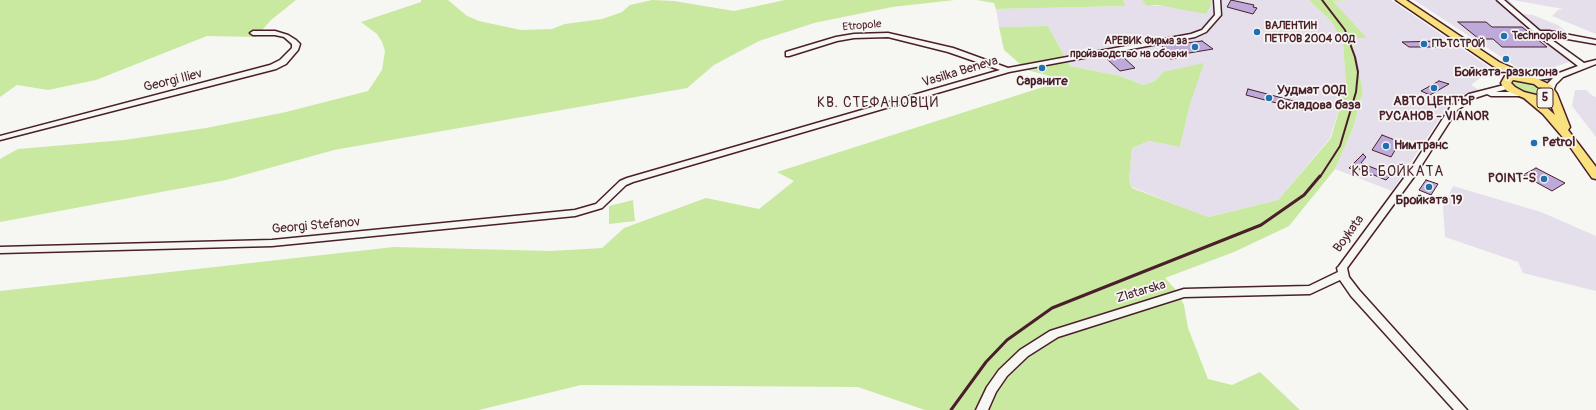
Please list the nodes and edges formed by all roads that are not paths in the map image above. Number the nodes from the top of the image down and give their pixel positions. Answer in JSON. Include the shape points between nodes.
{"nodes":[{"id":1,"x":1218,"y":0,"type":"edge"},
{"id":2,"x":1400,"y":0,"type":"edge"},
{"id":3,"x":1500,"y":0,"type":"edge"},
{"id":4,"x":252,"y":33,"type":"dead end"},
{"id":5,"x":1538,"y":33,"type":"junction"},
{"id":6,"x":1596,"y":42,"type":"edge"},
{"id":7,"x":789,"y":54,"type":"dead end"},
{"id":8,"x":1596,"y":62,"type":"edge"},
{"id":9,"x":1496,"y":64,"type":"junction"},
{"id":10,"x":1582,"y":66,"type":"junction"},
{"id":11,"x":1008,"y":70,"type":"junction"},
{"id":12,"x":1560,"y":75,"type":"junction"},
{"id":13,"x":1528,"y":78,"type":"junction"},
{"id":14,"x":1507,"y":85,"type":"junction"},
{"id":15,"x":1551,"y":92,"type":"junction"},
{"id":16,"x":1480,"y":94,"type":"junction"},
{"id":17,"x":1523,"y":95,"type":"junction"},
{"id":18,"x":0,"y":138,"type":"edge"},
{"id":19,"x":1570,"y":139,"type":"junction"},
{"id":20,"x":1596,"y":175,"type":"edge"},
{"id":21,"x":623,"y":184,"type":"joint"},
{"id":22,"x":0,"y":250,"type":"edge"},
{"id":23,"x":1343,"y":274,"type":"junction"},
{"id":24,"x":982,"y":410,"type":"edge"},
{"id":25,"x":1461,"y":410,"type":"edge"}],
"edges":[{"from":1,"to":11,"type":"street","name":"Vasilka Beneva","via":[[1218,15],[1200,34]]},
{"from":2,"to":9,"type":"main road","number":"5"},
{"from":3,"to":5,"type":"street"},
{"from":4,"to":18,"type":"street","name":"Georgi Iliev","via":[[275,33],[286,36],[294,41],[295,48],[283,62],[273,67]]},
{"from":5,"to":6,"type":"street"},
{"from":5,"to":10,"type":"street"},
{"from":7,"to":11,"type":"street","name":"Etropole","via":[[836,39],[882,34],[961,54]]},
{"from":8,"to":10,"type":"street"},
{"from":9,"to":13,"type":"main road","number":"5"},
{"from":9,"to":14,"type":"main road","number":"5","via":[[1504,73]]},
{"from":10,"to":12,"type":"street"},
{"from":11,"to":21,"type":"street","name":"Vasilka Beneva"},
{"from":12,"to":13,"type":"street"},
{"from":12,"to":15,"type":"street","via":[[1552,83]]},
{"from":13,"to":14,"type":"main road","number":"5","via":[[1509,78]]},
{"from":13,"to":15,"type":"main road","number":"5","via":[[1543,84]]},
{"from":14,"to":16,"type":"street","name":"Boykata"},
{"from":14,"to":17,"type":"main road","number":"5"},
{"from":15,"to":17,"type":"main road","number":"5","via":[[1546,98],[1540,99]]},
{"from":15,"to":19,"type":"main road","number":"5"},
{"from":16,"to":17,"type":"street","name":"Boykata"},
{"from":16,"to":23,"type":"street","name":"Boykata","via":[[1461,102],[1449,116],[1413,172],[1347,260],[1342,268]]},
{"from":17,"to":19,"type":"main road","number":"5","via":[[1543,108]]},
{"from":19,"to":20,"type":"main road","number":"5"},
{"from":21,"to":22,"type":"street","name":"Georgi Stefanov","via":[[599,206],[575,212],[272,243]]},
{"from":23,"to":24,"type":"street","name":"Zlatarska","via":[[1310,290],[1184,294],[1068,329],[1040,342],[1012,364],[991,390]]},
{"from":23,"to":25,"type":"street","name":"Boykata","via":[[1355,293]]}]}
